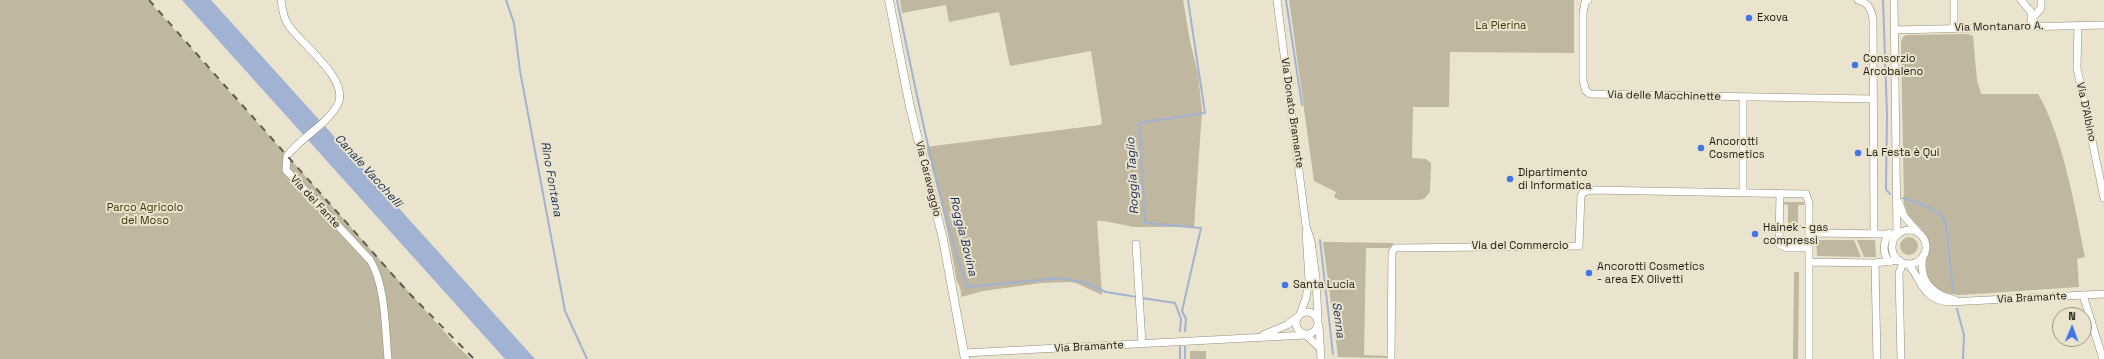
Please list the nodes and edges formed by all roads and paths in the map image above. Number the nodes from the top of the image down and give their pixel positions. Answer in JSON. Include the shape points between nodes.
{"nodes":[{"id":1,"x":281,"y":0,"type":"edge"},
{"id":2,"x":890,"y":0,"type":"edge"},
{"id":3,"x":1277,"y":0,"type":"edge"},
{"id":4,"x":1588,"y":0,"type":"edge"},
{"id":5,"x":1858,"y":0,"type":"edge"},
{"id":6,"x":1894,"y":0,"type":"edge"},
{"id":7,"x":1954,"y":0,"type":"edge"},
{"id":8,"x":2021,"y":0,"type":"edge"},
{"id":9,"x":2042,"y":0,"type":"edge"},
{"id":10,"x":2032,"y":18,"type":"junction"},
{"id":11,"x":2078,"y":25,"type":"junction"},
{"id":12,"x":2104,"y":25,"type":"edge"},
{"id":13,"x":2032,"y":27,"type":"junction"},
{"id":14,"x":1954,"y":28,"type":"junction"},
{"id":15,"x":1894,"y":30,"type":"junction"},
{"id":16,"x":1743,"y":97,"type":"junction"},
{"id":17,"x":1872,"y":99,"type":"junction"},
{"id":18,"x":1743,"y":192,"type":"junction"},
{"id":19,"x":1780,"y":193,"type":"junction"},
{"id":20,"x":1896,"y":194,"type":"junction"},
{"id":21,"x":2104,"y":198,"type":"edge"},
{"id":22,"x":1306,"y":226,"type":"junction"},
{"id":23,"x":1809,"y":233,"type":"junction"},
{"id":24,"x":1919,"y":233,"type":"junction"},
{"id":25,"x":1874,"y":234,"type":"junction"},
{"id":26,"x":1889,"y":234,"type":"junction"},
{"id":27,"x":1898,"y":234,"type":"junction"},
{"id":28,"x":1136,"y":244,"type":"dead end"},
{"id":29,"x":1809,"y":248,"type":"junction"},
{"id":30,"x":1924,"y":255,"type":"junction"},
{"id":31,"x":1809,"y":262,"type":"junction"},
{"id":32,"x":1890,"y":262,"type":"junction"},
{"id":33,"x":1903,"y":262,"type":"junction"},
{"id":34,"x":1875,"y":263,"type":"junction"},
{"id":35,"x":2104,"y":294,"type":"edge"},
{"id":36,"x":2083,"y":295,"type":"junction"},
{"id":37,"x":1960,"y":301,"type":"junction"},
{"id":38,"x":1299,"y":316,"type":"junction"},
{"id":39,"x":1319,"y":322,"type":"junction"},
{"id":40,"x":1306,"y":335,"type":"junction"},
{"id":41,"x":1254,"y":338,"type":"junction"},
{"id":42,"x":1142,"y":344,"type":"junction"},
{"id":43,"x":1320,"y":348,"type":"junction"},
{"id":44,"x":965,"y":356,"type":"edge"},
{"id":45,"x":1391,"y":356,"type":"edge"},
{"id":46,"x":388,"y":359,"type":"edge"},
{"id":47,"x":1321,"y":359,"type":"edge"},
{"id":48,"x":1808,"y":359,"type":"edge"},
{"id":49,"x":1877,"y":359,"type":"edge"},
{"id":50,"x":1901,"y":359,"type":"edge"},
{"id":51,"x":2103,"y":359,"type":"edge"}],
"edges":[{"from":1,"to":46,"type":"street","name":"Via del Fante","via":[[288,26],[333,76],[340,92],[338,104],[326,120],[287,156],[286,170],[370,260],[376,270],[380,282]]},
{"from":2,"to":44,"type":"street","name":"Via Caravaggio","via":[[910,107],[943,239]]},
{"from":3,"to":22,"type":"street","name":"Via Donato Bramante"},
{"from":4,"to":16,"type":"street","name":"Via delle Macchinette","via":[[1585,2],[1583,14],[1583,81],[1586,91],[1595,95]]},
{"from":5,"to":17,"type":"street","via":[[1872,10]]},
{"from":6,"to":15,"type":"street"},
{"from":7,"to":14,"type":"street"},
{"from":8,"to":10,"type":"street","via":[[2031,12]]},
{"from":9,"to":10,"type":"street","via":[[2042,8]]},
{"from":10,"to":13,"type":"street"},
{"from":11,"to":12,"type":"street","name":"Via Montanaro A."},
{"from":11,"to":13,"type":"street","name":"Via Montanaro A."},
{"from":11,"to":21,"type":"street","name":"Via D'Albino","via":[[2077,68]]},
{"from":13,"to":14,"type":"street","name":"Via Montanaro A."},
{"from":14,"to":15,"type":"street","name":"Via Montanaro A."},
{"from":15,"to":20,"type":"street"},
{"from":16,"to":17,"type":"street","name":"Via delle Macchinette"},
{"from":16,"to":18,"type":"street"},
{"from":17,"to":25,"type":"street"},
{"from":18,"to":19,"type":"street","name":"Via del Commercio"},
{"from":18,"to":45,"type":"street","name":"Via del Commercio","via":[[1583,192],[1580,200],[1580,244],[1577,246],[1395,248],[1392,252]]},
{"from":19,"to":23,"type":"street","name":"Via del Commercio","via":[[1803,193],[1808,196]]},
{"from":19,"to":29,"type":"street","via":[[1779,244],[1783,248]]},
{"from":20,"to":24,"type":"street","name":"Via Bramante","via":[[1904,216]]},
{"from":20,"to":27,"type":"street","name":"Via Bramante"},
{"from":22,"to":38,"type":"street","name":"Via Donato Bramante","via":[[1309,280]]},
{"from":22,"to":39,"type":"street","name":"Via Donato Bramante","via":[[1311,241]]},
{"from":23,"to":25,"type":"street"},
{"from":23,"to":29,"type":"street"},
{"from":24,"to":27,"type":"street","via":[[1910,230]]},
{"from":24,"to":30,"type":"street","name":"Via Bramante","via":[[1925,241]]},
{"from":25,"to":26,"type":"street"},
{"from":26,"to":27,"type":"street"},
{"from":26,"to":32,"type":"street","via":[[1884,243],[1885,254]]},
{"from":27,"to":33,"type":"street","name":"Via Bramante","via":[[1892,247]]},
{"from":28,"to":42,"type":"street"},
{"from":29,"to":31,"type":"street"},
{"from":30,"to":33,"type":"street","via":[[1917,262]]},
{"from":30,"to":37,"type":"street","name":"Via Bramante","via":[[1922,271],[1930,287],[1942,296]]},
{"from":31,"to":34,"type":"street"},
{"from":31,"to":48,"type":"street"},
{"from":32,"to":33,"type":"street"},
{"from":32,"to":34,"type":"street"},
{"from":33,"to":37,"type":"street","name":"Via Bramante","via":[[1932,298],[1949,302]]},
{"from":33,"to":50,"type":"street","via":[[1899,273]]},
{"from":34,"to":49,"type":"street"},
{"from":35,"to":36,"type":"street","name":"Via Bramante"},
{"from":36,"to":37,"type":"street","name":"Via Bramante"},
{"from":36,"to":51,"type":"street"},
{"from":38,"to":39,"type":"street","via":[[1311,312]]},
{"from":38,"to":40,"type":"street","via":[[1297,328]]},
{"from":38,"to":41,"type":"street","name":"Via Bramante","via":[[1287,325]]},
{"from":39,"to":40,"type":"street","via":[[1313,333]]},
{"from":39,"to":43,"type":"street","name":"Via Donato Bramante"},
{"from":40,"to":41,"type":"street","name":"Via Bramante"},
{"from":40,"to":43,"type":"street"},
{"from":41,"to":42,"type":"street","name":"Via Bramante"},
{"from":42,"to":44,"type":"street","name":"Via Bramante"},
{"from":43,"to":47,"type":"street","name":"Via Donato Bramante"}]}
